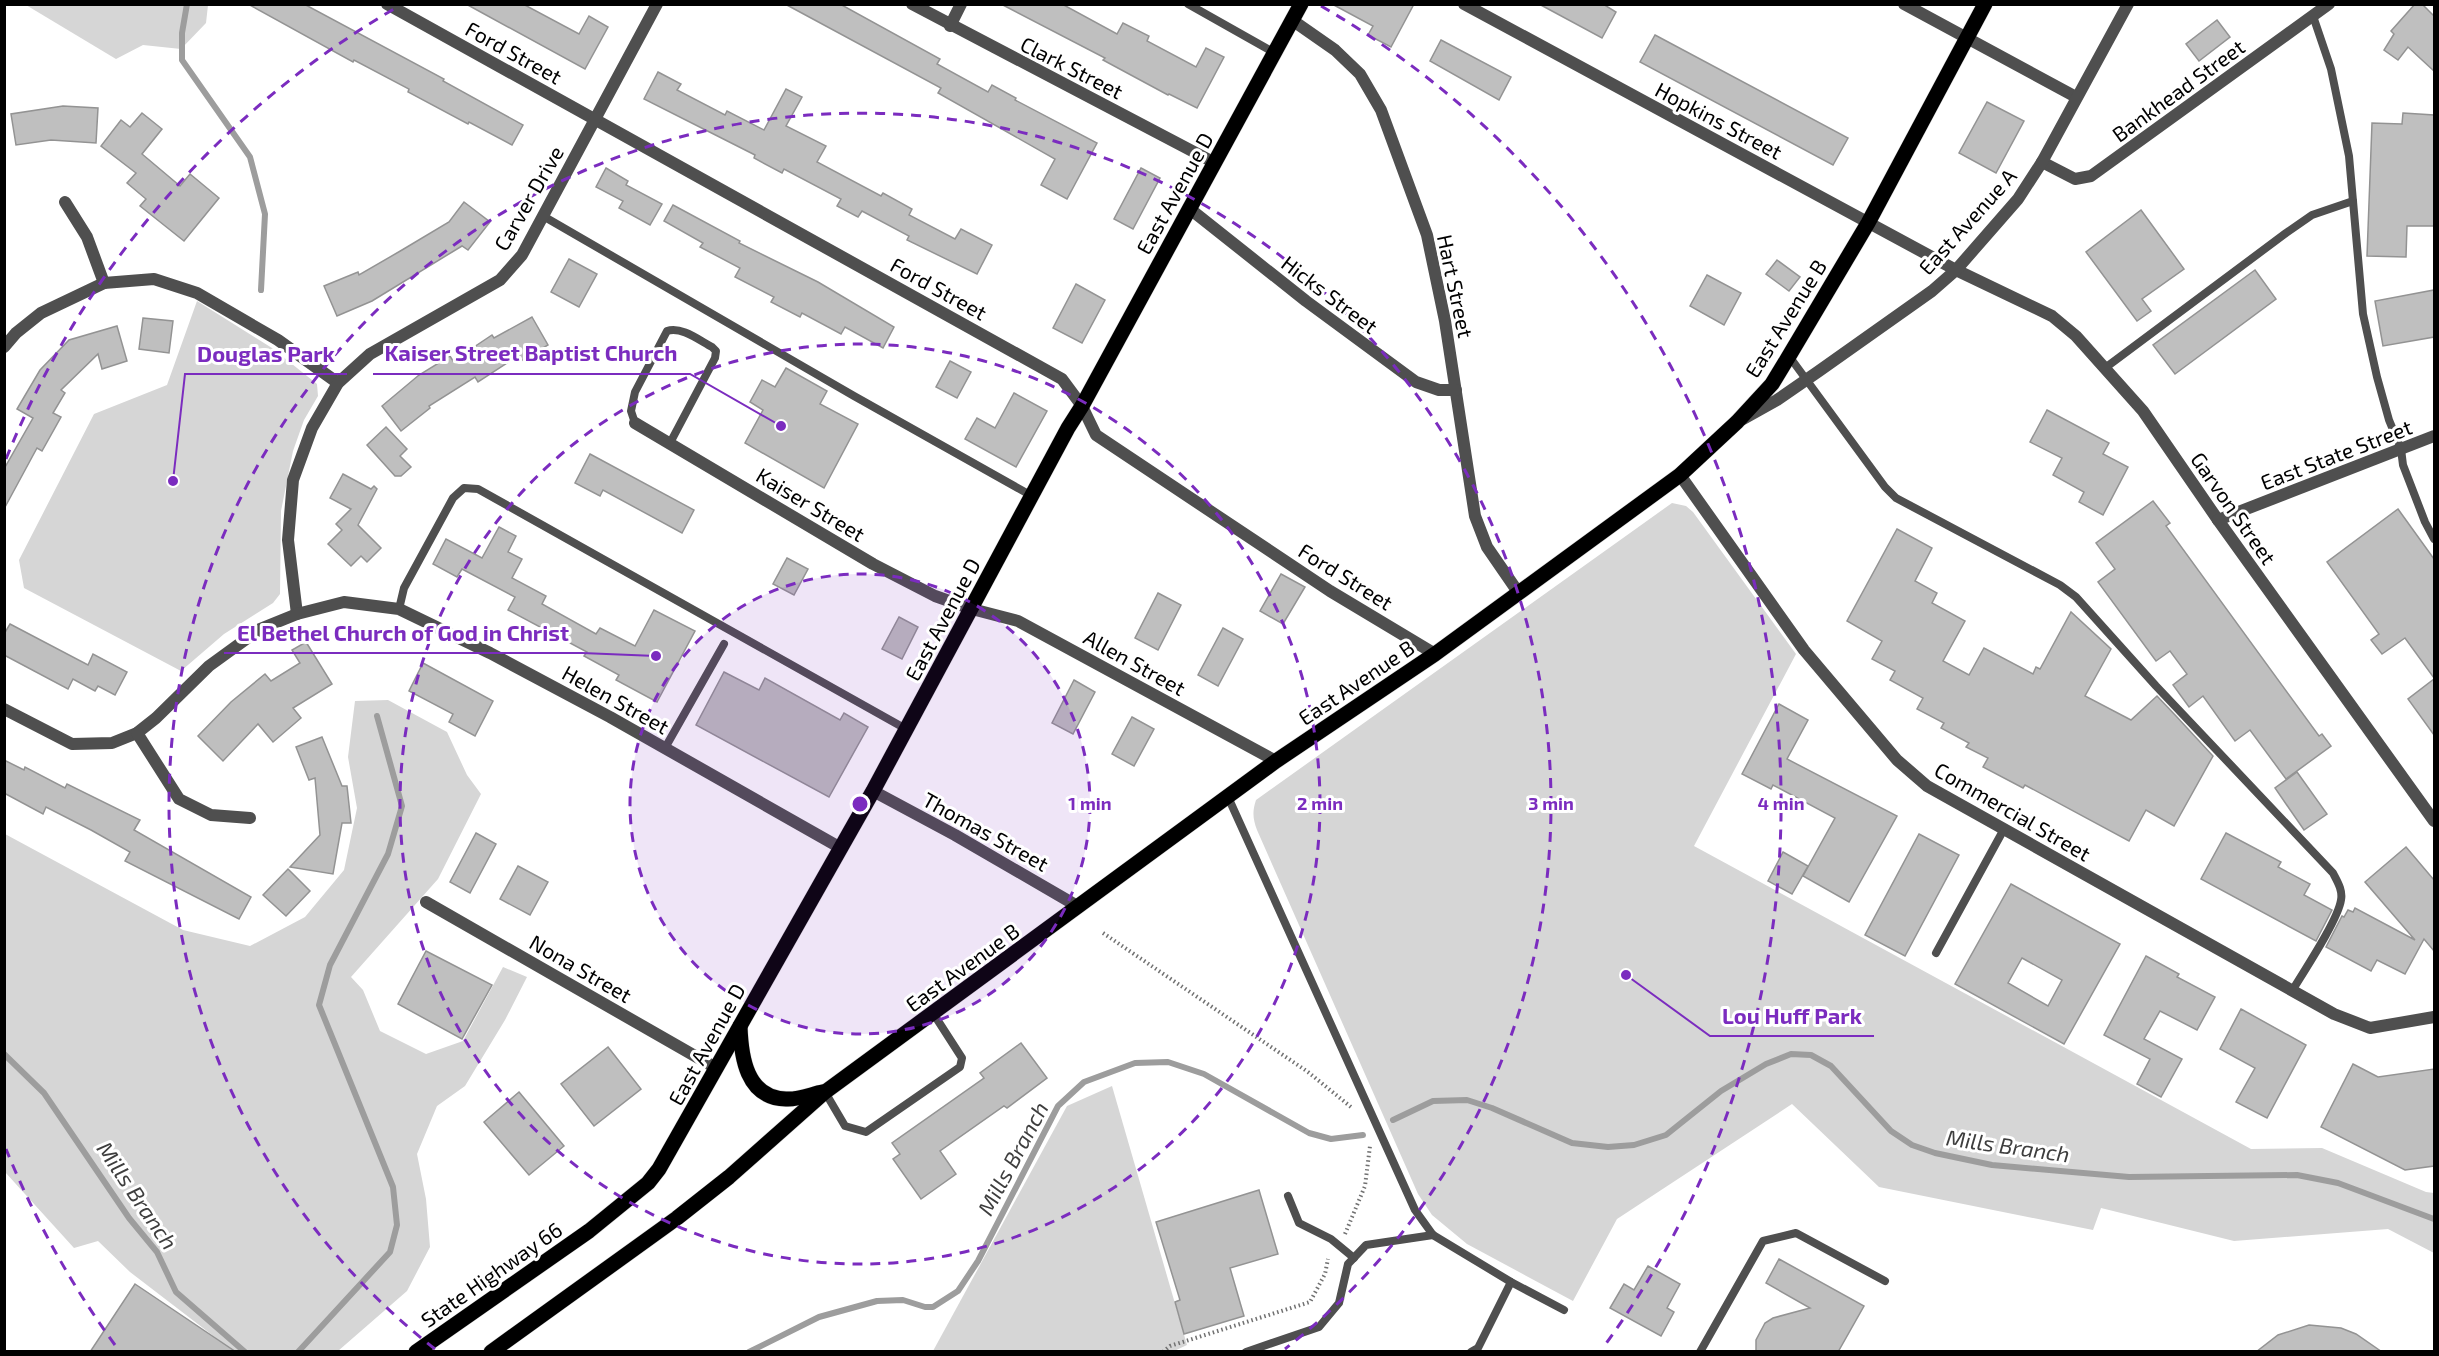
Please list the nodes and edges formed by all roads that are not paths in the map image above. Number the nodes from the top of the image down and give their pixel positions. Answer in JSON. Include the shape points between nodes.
{"nodes":[{"id":1,"x":387,"y":4,"type":"edge"},
{"id":2,"x":657,"y":4,"type":"edge"},
{"id":3,"x":912,"y":4,"type":"edge"},
{"id":4,"x":961,"y":4,"type":"edge"},
{"id":5,"x":1188,"y":4,"type":"edge"},
{"id":6,"x":1301,"y":4,"type":"edge"},
{"id":7,"x":1464,"y":4,"type":"edge"},
{"id":8,"x":1985,"y":4,"type":"edge"},
{"id":9,"x":2128,"y":4,"type":"edge"},
{"id":10,"x":2329,"y":4,"type":"edge"},
{"id":11,"x":1908,"y":5,"type":"edge"},
{"id":12,"x":2313,"y":16,"type":"junction"},
{"id":13,"x":1292,"y":20,"type":"junction"},
{"id":14,"x":951,"y":26,"type":"junction"},
{"id":15,"x":1968,"y":37,"type":"junction"},
{"id":16,"x":1275,"y":53,"type":"junction"},
{"id":17,"x":2076,"y":98,"type":"junction"},
{"id":18,"x":596,"y":119,"type":"junction"},
{"id":19,"x":2042,"y":162,"type":"junction"},
{"id":20,"x":1215,"y":163,"type":"junction"},
{"id":21,"x":2354,"y":201,"type":"junction"},
{"id":22,"x":65,"y":202,"type":"dead end"},
{"id":23,"x":1190,"y":209,"type":"junction"},
{"id":24,"x":543,"y":216,"type":"junction"},
{"id":25,"x":1868,"y":223,"type":"junction"},
{"id":26,"x":1956,"y":270,"type":"junction"},
{"id":27,"x":104,"y":283,"type":"junction"},
{"id":28,"x":4,"y":347,"type":"edge"},
{"id":29,"x":1790,"y":356,"type":"junction"},
{"id":30,"x":2105,"y":368,"type":"junction"},
{"id":31,"x":1806,"y":379,"type":"junction"},
{"id":32,"x":338,"y":383,"type":"junction"},
{"id":33,"x":1456,"y":390,"type":"junction"},
{"id":34,"x":1082,"y":406,"type":"junction"},
{"id":35,"x":1737,"y":422,"type":"junction"},
{"id":36,"x":635,"y":423,"type":"joint"},
{"id":37,"x":2434,"y":436,"type":"edge"},
{"id":38,"x":670,"y":443,"type":"junction"},
{"id":39,"x":2401,"y":449,"type":"junction"},
{"id":40,"x":1680,"y":475,"type":"junction"},
{"id":41,"x":1032,"y":496,"type":"junction"},
{"id":42,"x":2218,"y":520,"type":"junction"},
{"id":43,"x":2434,"y":539,"type":"edge"},
{"id":44,"x":1518,"y":592,"type":"junction"},
{"id":45,"x":399,"y":609,"type":"junction"},
{"id":46,"x":972,"y":609,"type":"junction"},
{"id":47,"x":297,"y":615,"type":"junction"},
{"id":48,"x":724,"y":644,"type":"dead end"},
{"id":49,"x":1435,"y":654,"type":"junction"},
{"id":50,"x":4,"y":709,"type":"edge"},
{"id":51,"x":906,"y":729,"type":"junction"},
{"id":52,"x":137,"y":733,"type":"junction"},
{"id":53,"x":665,"y":748,"type":"junction"},
{"id":54,"x":1276,"y":761,"type":"junction"},
{"id":55,"x":873,"y":791,"type":"junction"},
{"id":56,"x":1228,"y":797,"type":"junction"},
{"id":57,"x":250,"y":818,"type":"dead end"},
{"id":58,"x":2434,"y":821,"type":"edge"},
{"id":59,"x":2004,"y":830,"type":"junction"},
{"id":60,"x":839,"y":848,"type":"junction"},
{"id":61,"x":426,"y":902,"type":"dead end"},
{"id":62,"x":1079,"y":907,"type":"junction"},
{"id":63,"x":1936,"y":953,"type":"dead end"},
{"id":64,"x":2292,"y":991,"type":"junction"},
{"id":65,"x":933,"y":1013,"type":"junction"},
{"id":66,"x":2434,"y":1017,"type":"edge"},
{"id":67,"x":740,"y":1026,"type":"junction"},
{"id":68,"x":716,"y":1068,"type":"junction"},
{"id":69,"x":825,"y":1092,"type":"junction"},
{"id":70,"x":1288,"y":1196,"type":"dead end"},
{"id":71,"x":589,"y":1231,"type":"joint"},
{"id":72,"x":1433,"y":1235,"type":"junction"},
{"id":73,"x":1354,"y":1258,"type":"junction"},
{"id":74,"x":1885,"y":1281,"type":"dead end"},
{"id":75,"x":1511,"y":1282,"type":"junction"},
{"id":76,"x":1564,"y":1310,"type":"dead end"},
{"id":77,"x":416,"y":1352,"type":"edge"},
{"id":78,"x":491,"y":1352,"type":"edge"},
{"id":79,"x":1246,"y":1352,"type":"edge"},
{"id":80,"x":1471,"y":1352,"type":"edge"},
{"id":81,"x":1700,"y":1352,"type":"edge"}],
"edges":[{"from":1,"to":18,"type":"street","name":"Ford Street"},
{"from":2,"to":18,"type":"street","name":"Carver Drive"},
{"from":3,"to":14,"type":"street","name":"Clark Street"},
{"from":4,"to":14,"type":"street"},
{"from":5,"to":16,"type":"lane"},
{"from":6,"to":13,"type":"main road","name":"East Avenue D"},
{"from":7,"to":25,"type":"street","name":"Hopkins Street"},
{"from":8,"to":15,"type":"main road","name":"East Avenue B"},
{"from":9,"to":17,"type":"street","name":"East Avenue A"},
{"from":10,"to":12,"type":"street","name":"Bankhead Street"},
{"from":11,"to":15,"type":"street"},
{"from":12,"to":19,"type":"street","name":"Bankhead Street","via":[[2091,176],[2075,179]]},
{"from":12,"to":21,"type":"lane","via":[[2340,111]]},
{"from":13,"to":16,"type":"main road","name":"East Avenue D"},
{"from":13,"to":33,"type":"street","name":"Hart Street","via":[[1335,50],[1360,75],[1381,110],[1427,236]]},
{"from":14,"to":20,"type":"street","name":"Clark Street"},
{"from":15,"to":17,"type":"street"},
{"from":15,"to":25,"type":"main road","name":"East Avenue B"},
{"from":16,"to":20,"type":"main road","name":"East Avenue D"},
{"from":17,"to":19,"type":"street","name":"East Avenue A"},
{"from":18,"to":24,"type":"street","name":"Carver Drive"},
{"from":18,"to":34,"type":"street","name":"Ford Street","via":[[1062,379]]},
{"from":19,"to":26,"type":"street","name":"East Avenue A","via":[[2018,199]]},
{"from":20,"to":23,"type":"main road","name":"East Avenue D"},
{"from":21,"to":30,"type":"lane","via":[[2313,215],[2286,233]]},
{"from":21,"to":39,"type":"lane","via":[[2363,314],[2389,420]]},
{"from":22,"to":27,"type":"street","via":[[87,237]]},
{"from":23,"to":33,"type":"street","name":"Hicks Street","via":[[1416,382],[1439,390]]},
{"from":23,"to":34,"type":"main road","name":"East Avenue D"},
{"from":24,"to":32,"type":"street","name":"Carver Drive","via":[[522,255],[500,280],[370,354]]},
{"from":24,"to":41,"type":"lane"},
{"from":25,"to":26,"type":"street","name":"Hopkins Street"},
{"from":25,"to":29,"type":"main road","name":"East Avenue B"},
{"from":26,"to":30,"type":"street","name":"Garvon Street","via":[[2052,316]]},
{"from":26,"to":31,"type":"street","name":"East Avenue A"},
{"from":27,"to":28,"type":"street","via":[[41,313]]},
{"from":27,"to":32,"type":"street","via":[[154,279],[197,292],[278,340]]},
{"from":29,"to":31,"type":"lane"},
{"from":29,"to":35,"type":"main road","name":"East Avenue B","via":[[1772,384]]},
{"from":30,"to":42,"type":"street","name":"Garvon Street","via":[[2143,411]]},
{"from":31,"to":35,"type":"street","name":"East Avenue A"},
{"from":31,"to":64,"type":"lane","via":[[1896,498],[2076,597],[2333,873],[2342,899]]},
{"from":32,"to":47,"type":"street","name":"Carver Drive","via":[[312,428],[293,480],[288,540]]},
{"from":33,"to":44,"type":"street","name":"Hart Street","via":[[1475,516],[1487,547]]},
{"from":34,"to":41,"type":"main road","name":"East Avenue D"},
{"from":34,"to":49,"type":"street","name":"Ford Street","via":[[1096,435],[1330,591]]},
{"from":35,"to":40,"type":"main road","name":"East Avenue B"},
{"from":36,"to":38,"type":"street","name":"Kaiser Street"},
{"from":36,"to":38,"type":"lane","via":[[631,411],[635,392],[667,331],[680,330],[712,347],[715,358]]},
{"from":37,"to":39,"type":"street","name":"East State Street"},
{"from":38,"to":46,"type":"street","name":"Kaiser Street","via":[[873,564],[935,596]]},
{"from":39,"to":42,"type":"street","name":"East State Street"},
{"from":39,"to":43,"type":"lane","via":[[2403,465]]},
{"from":40,"to":44,"type":"main road","name":"East Avenue B"},
{"from":40,"to":59,"type":"street","name":"Commercial Street","via":[[1804,650],[1897,760],[1928,786]]},
{"from":41,"to":46,"type":"main road","name":"East Avenue D"},
{"from":42,"to":58,"type":"street","name":"Garvon Street"},
{"from":44,"to":49,"type":"main road","name":"East Avenue B"},
{"from":45,"to":47,"type":"street","name":"Helen Street","via":[[344,602]]},
{"from":45,"to":51,"type":"lane","via":[[404,588],[453,498],[464,488],[478,489]]},
{"from":45,"to":53,"type":"street","name":"Helen Street","via":[[490,653]]},
{"from":46,"to":51,"type":"main road","name":"East Avenue D"},
{"from":46,"to":54,"type":"street","name":"Allen Street","via":[[1018,621]]},
{"from":47,"to":52,"type":"street","name":"Helen Street","via":[[260,629],[209,666]]},
{"from":48,"to":53,"type":"lane"},
{"from":49,"to":54,"type":"main road","name":"East Avenue B"},
{"from":50,"to":52,"type":"street","name":"Helen Street","via":[[72,744],[112,743]]},
{"from":51,"to":55,"type":"main road","name":"East Avenue D"},
{"from":52,"to":57,"type":"street","via":[[179,800],[211,815]]},
{"from":53,"to":60,"type":"street","name":"Helen Street"},
{"from":54,"to":56,"type":"main road","name":"East Avenue B"},
{"from":55,"to":60,"type":"main road","name":"East Avenue D"},
{"from":55,"to":62,"type":"street","name":"Thomas Street"},
{"from":56,"to":62,"type":"main road","name":"East Avenue B"},
{"from":56,"to":72,"type":"lane","via":[[1410,1200]]},
{"from":59,"to":63,"type":"lane"},
{"from":59,"to":64,"type":"street","name":"Commercial Street"},
{"from":60,"to":67,"type":"main road","name":"East Avenue D"},
{"from":61,"to":68,"type":"street","name":"Nona Street"},
{"from":62,"to":65,"type":"main road","name":"East Avenue B"},
{"from":64,"to":66,"type":"street","name":"Commercial Street","via":[[2370,1028]]},
{"from":65,"to":69,"type":"main road","name":"East Avenue B"},
{"from":65,"to":69,"type":"lane","via":[[962,1058],[960,1067],[866,1132],[845,1126]]},
{"from":67,"to":68,"type":"main road","name":"East Avenue D"},
{"from":67,"to":69,"type":"main road","via":[[745,1070],[757,1087],[786,1100]]},
{"from":68,"to":71,"type":"main road","name":"East Avenue D","via":[[659,1169],[648,1183]]},
{"from":69,"to":78,"type":"main road","name":"East Avenue B","via":[[729,1177]]},
{"from":70,"to":73,"type":"lane","via":[[1299,1223],[1331,1239]]},
{"from":71,"to":77,"type":"main road","name":"State Highway 66"},
{"from":72,"to":73,"type":"lane","via":[[1366,1245]]},
{"from":72,"to":75,"type":"lane"},
{"from":73,"to":79,"type":"lane","via":[[1348,1264],[1340,1303],[1319,1327]]},
{"from":74,"to":81,"type":"lane","via":[[1796,1233],[1763,1241]]},
{"from":75,"to":76,"type":"lane"},
{"from":75,"to":80,"type":"lane","via":[[1478,1348]]}]}
